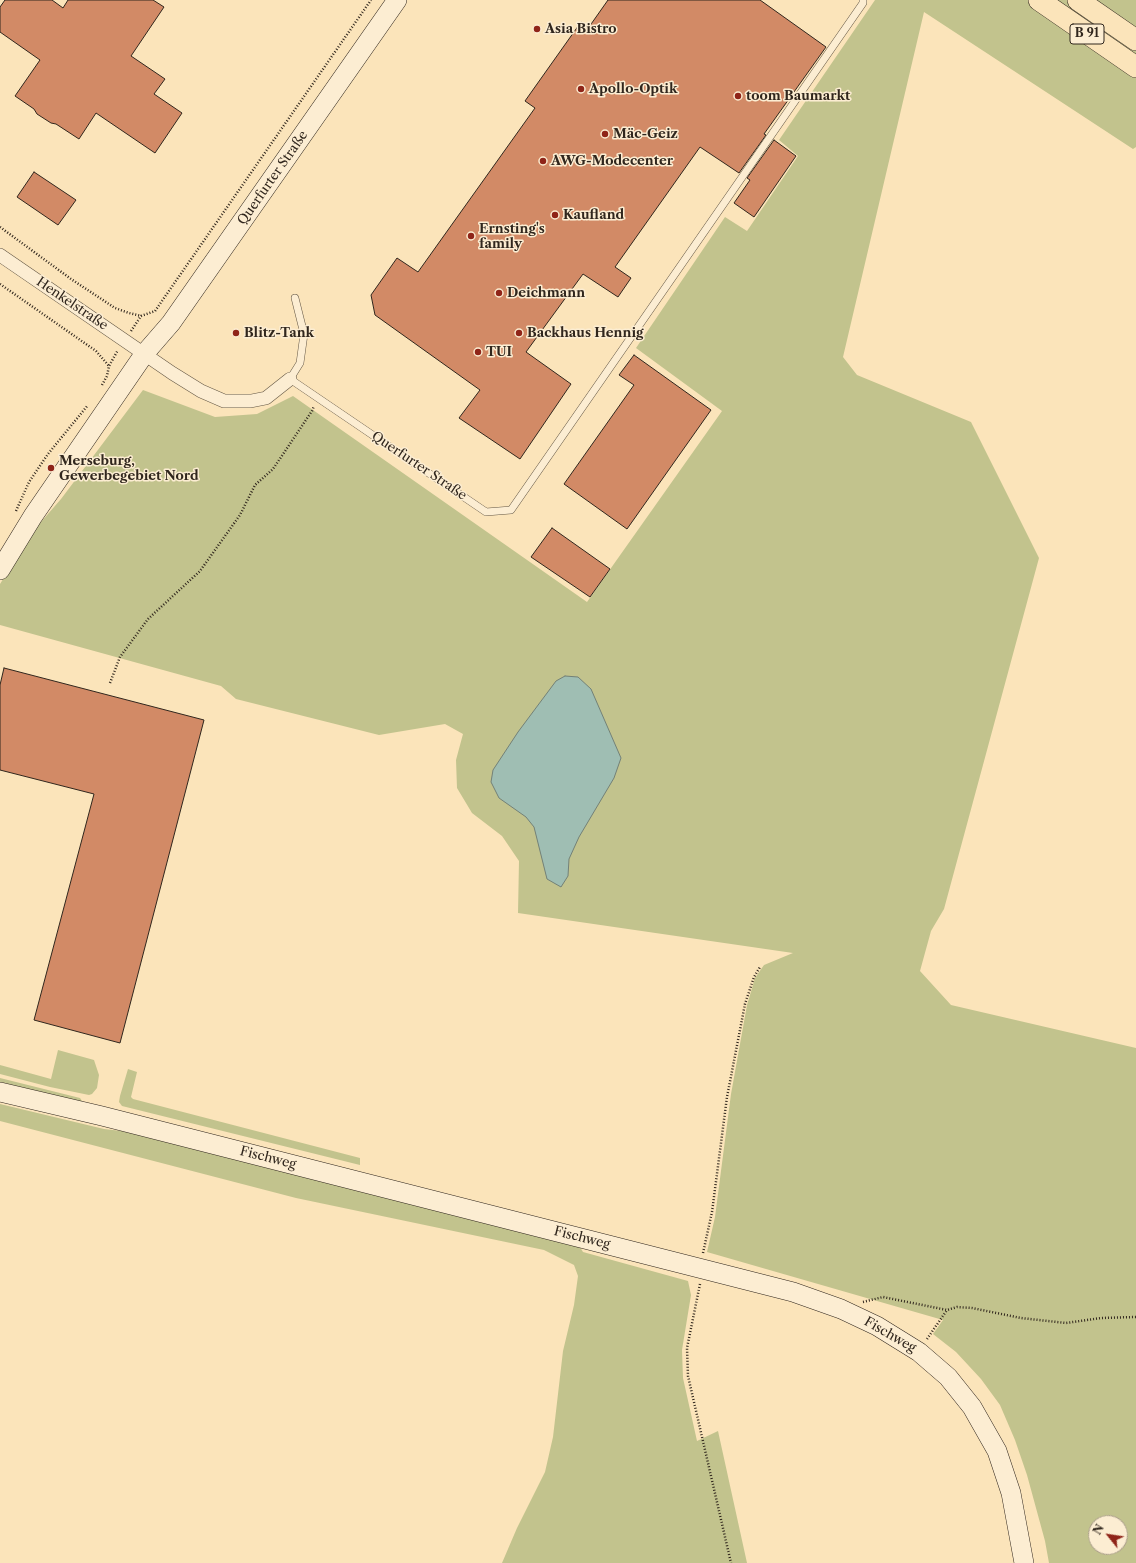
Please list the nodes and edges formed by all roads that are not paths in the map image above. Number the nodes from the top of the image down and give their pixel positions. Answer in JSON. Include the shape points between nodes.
{"nodes":[{"id":1,"x":383,"y":0,"type":"edge"},
{"id":2,"x":397,"y":0,"type":"edge"},
{"id":3,"x":863,"y":0,"type":"edge"},
{"id":4,"x":1039,"y":0,"type":"edge"},
{"id":5,"x":1078,"y":0,"type":"edge"},
{"id":6,"x":1136,"y":40,"type":"edge"},
{"id":7,"x":1136,"y":67,"type":"edge"},
{"id":8,"x":0,"y":255,"type":"edge"},
{"id":9,"x":295,"y":298,"type":"dead end"},
{"id":10,"x":145,"y":353,"type":"junction"},
{"id":11,"x":290,"y":379,"type":"junction"},
{"id":12,"x":0,"y":570,"type":"edge"},
{"id":13,"x":0,"y":1092,"type":"edge"},
{"id":14,"x":1024,"y":1563,"type":"edge"}],
"edges":[{"from":1,"to":10,"type":"street","name":"Querfurter Straße","via":[[166,310]]},
{"from":2,"to":10,"type":"street","name":"Querfurter Straße","via":[[171,323]]},
{"from":3,"to":11,"type":"lane","name":"Querfurter Straße","via":[[511,510],[486,512]]},
{"from":4,"to":7,"type":"main road","number":"B 91"},
{"from":5,"to":6,"type":"main road","number":"B 91"},
{"from":8,"to":10,"type":"street","name":"Henkelstraße"},
{"from":9,"to":11,"type":"lane","via":[[304,334],[300,363]]},
{"from":10,"to":11,"type":"street","via":[[201,391],[224,401],[251,402],[266,398]]},
{"from":10,"to":12,"type":"street","name":"Querfurter Straße","via":[[33,516]]},
{"from":13,"to":14,"type":"street","name":"Fischweg","via":[[793,1292],[841,1309],[877,1326],[919,1352],[948,1377],[972,1407],[997,1451],[1011,1493]]}]}
